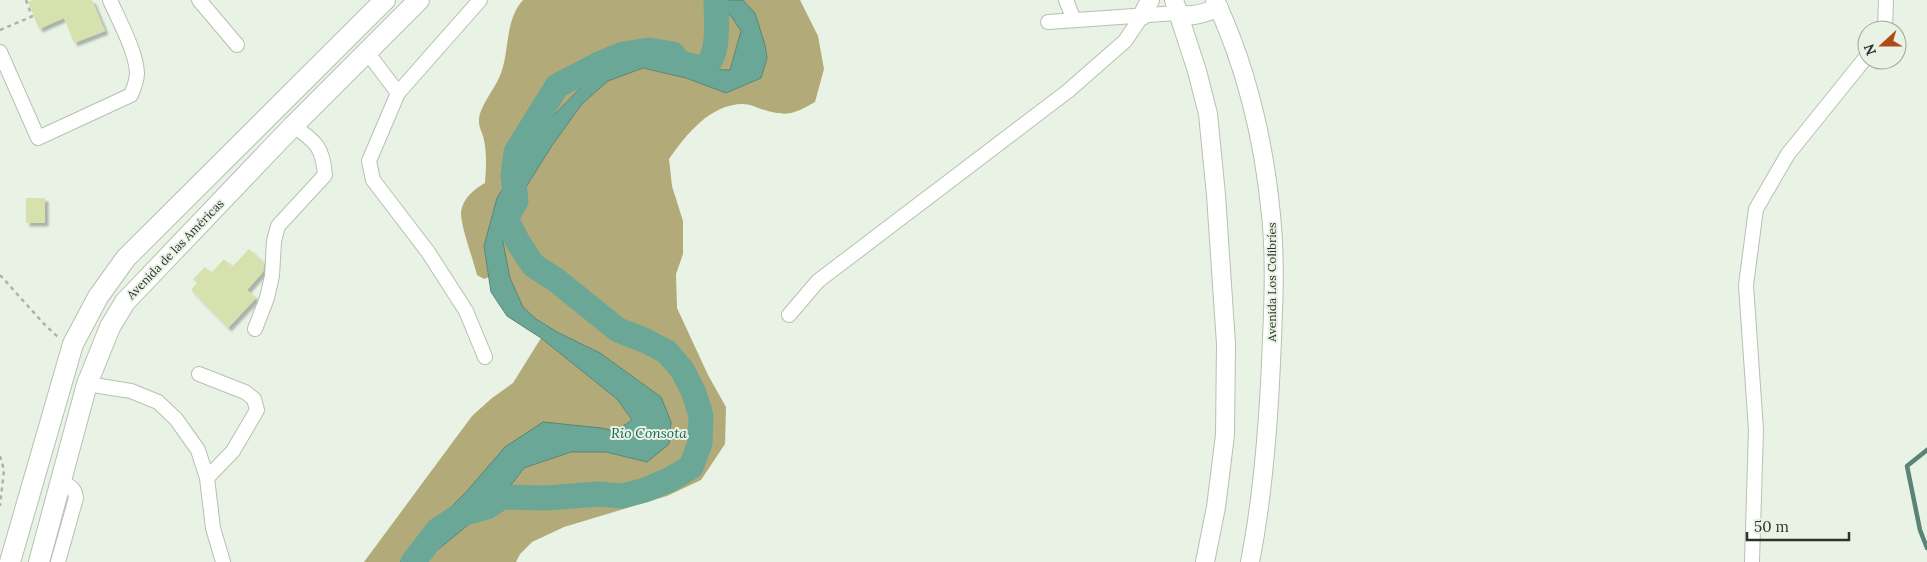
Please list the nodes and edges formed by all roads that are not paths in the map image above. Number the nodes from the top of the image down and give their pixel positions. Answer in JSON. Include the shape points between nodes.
{"nodes":[{"id":1,"x":110,"y":0,"type":"edge"},
{"id":2,"x":199,"y":0,"type":"edge"},
{"id":3,"x":385,"y":0,"type":"edge"},
{"id":4,"x":419,"y":0,"type":"edge"},
{"id":5,"x":480,"y":0,"type":"edge"},
{"id":6,"x":1066,"y":0,"type":"edge"},
{"id":7,"x":1150,"y":0,"type":"edge"},
{"id":8,"x":1886,"y":0,"type":"edge"},
{"id":9,"x":1217,"y":4,"type":"edge"},
{"id":10,"x":1175,"y":6,"type":"edge"},
{"id":11,"x":1142,"y":16,"type":"junction"},
{"id":12,"x":1074,"y":20,"type":"junction"},
{"id":13,"x":1885,"y":20,"type":"edge"},
{"id":14,"x":1048,"y":22,"type":"dead end"},
{"id":15,"x":238,"y":45,"type":"dead end"},
{"id":16,"x":0,"y":52,"type":"edge"},
{"id":17,"x":367,"y":52,"type":"junction"},
{"id":18,"x":1857,"y":68,"type":"edge"},
{"id":19,"x":398,"y":93,"type":"junction"},
{"id":20,"x":293,"y":126,"type":"junction"},
{"id":21,"x":789,"y":314,"type":"dead end"},
{"id":22,"x":255,"y":328,"type":"dead end"},
{"id":23,"x":485,"y":357,"type":"dead end"},
{"id":24,"x":199,"y":374,"type":"dead end"},
{"id":25,"x":87,"y":384,"type":"junction"},
{"id":26,"x":207,"y":478,"type":"junction"},
{"id":27,"x":61,"y":482,"type":"junction"},
{"id":28,"x":10,"y":562,"type":"edge"},
{"id":29,"x":39,"y":562,"type":"edge"},
{"id":30,"x":58,"y":562,"type":"edge"},
{"id":31,"x":223,"y":562,"type":"edge"},
{"id":32,"x":1205,"y":562,"type":"edge"},
{"id":33,"x":1250,"y":562,"type":"edge"},
{"id":34,"x":1752,"y":562,"type":"edge"}],
"edges":[{"from":1,"to":16,"type":"street","via":[[135,60],[135,85],[131,95],[89,115],[38,138]]},
{"from":2,"to":15,"type":"street"},
{"from":3,"to":28,"type":"highway","name":"Avenida de las Américas","via":[[126,258],[98,297],[73,344]]},
{"from":4,"to":17,"type":"highway","name":"Avenida de las Américas"},
{"from":5,"to":19,"type":"street"},
{"from":6,"to":12,"type":"street"},
{"from":7,"to":11,"type":"main road"},
{"from":8,"to":13,"type":"street"},
{"from":9,"to":10,"type":"main road","via":[[1194,16],[1185,16]]},
{"from":9,"to":33,"type":"main road","name":"Avenida Los Colibríes","via":[[1242,72],[1260,138],[1271,215],[1274,284],[1269,406],[1260,512]]},
{"from":10,"to":11,"type":"street"},
{"from":10,"to":32,"type":"main road","via":[[1208,114],[1226,344],[1224,435],[1216,506]]},
{"from":11,"to":12,"type":"street"},
{"from":11,"to":21,"type":"street","via":[[1125,41],[1068,91],[818,281]]},
{"from":12,"to":14,"type":"street"},
{"from":17,"to":19,"type":"street"},
{"from":17,"to":20,"type":"highway","name":"Avenida de las Américas"},
{"from":18,"to":34,"type":"street","via":[[1788,154],[1756,209],[1746,285],[1756,430]]},
{"from":19,"to":23,"type":"street","via":[[369,161],[373,180],[428,252],[466,311]]},
{"from":20,"to":22,"type":"street","via":[[310,138],[324,156],[325,175],[278,226],[269,291]]},
{"from":20,"to":25,"type":"highway","name":"Avenida de las Américas","via":[[125,302],[110,327]]},
{"from":24,"to":26,"type":"street","via":[[246,392],[254,399],[257,410],[233,451]]},
{"from":25,"to":26,"type":"street","via":[[131,391],[158,402],[176,419],[198,450]]},
{"from":25,"to":27,"type":"highway","name":"Avenida de las Américas"},
{"from":26,"to":31,"type":"street","via":[[213,528]]},
{"from":27,"to":29,"type":"highway","name":"Avenida de las Américas"},
{"from":27,"to":30,"type":"street","via":[[72,487],[76,498]]}]}
